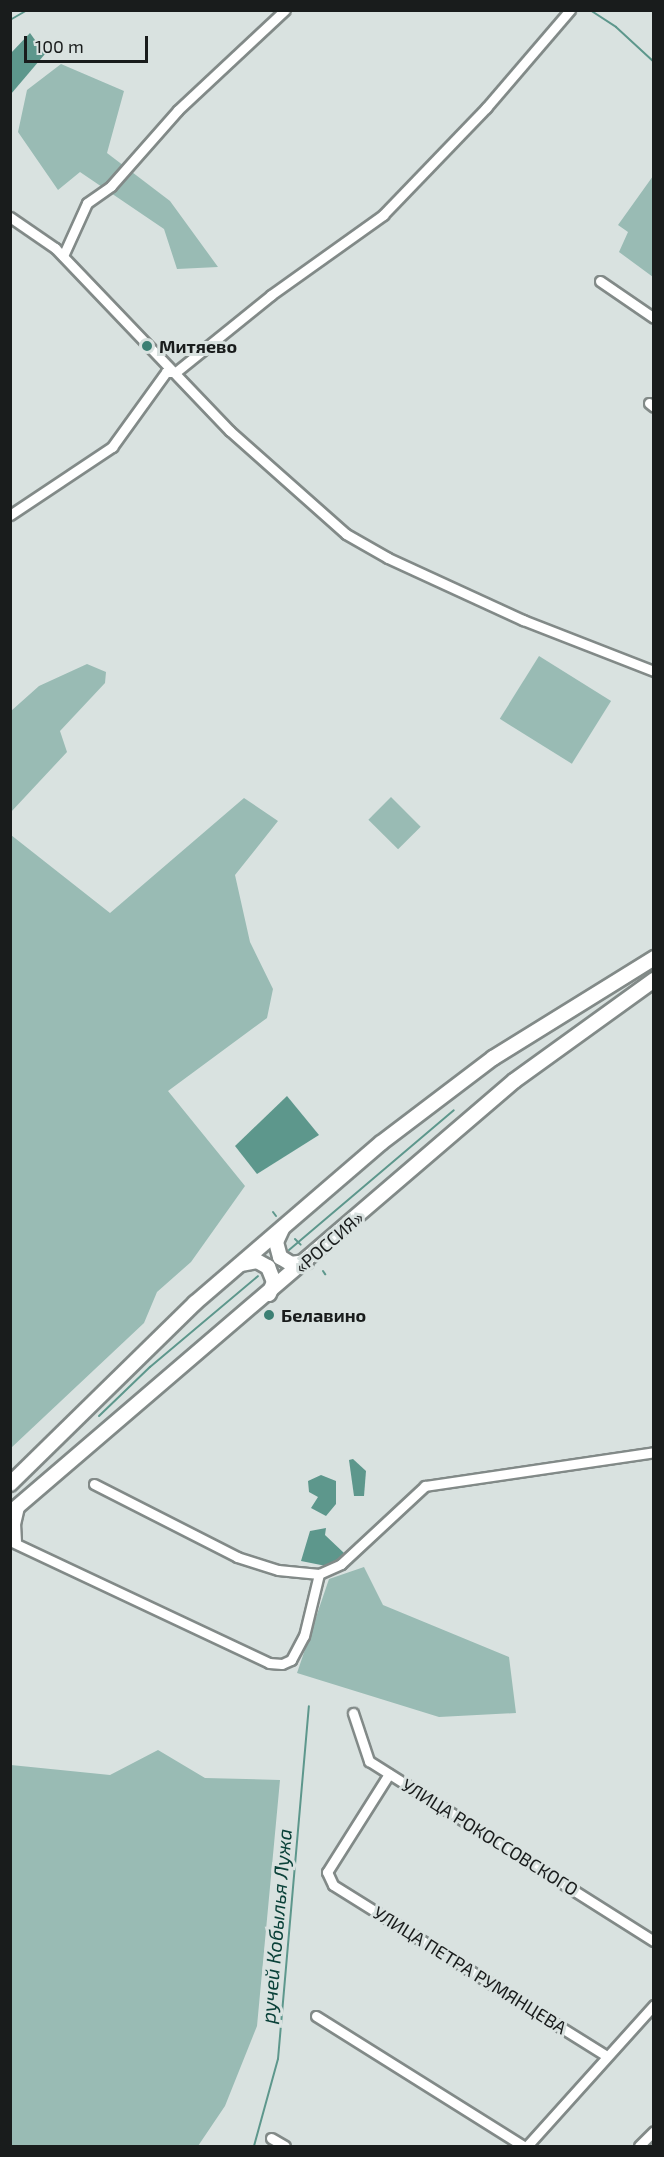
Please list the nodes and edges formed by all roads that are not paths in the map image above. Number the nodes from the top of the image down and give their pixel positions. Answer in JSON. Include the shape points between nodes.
{"nodes":[{"id":1,"x":285,"y":10,"type":"edge"},
{"id":2,"x":570,"y":10,"type":"edge"},
{"id":3,"x":10,"y":217,"type":"edge"},
{"id":4,"x":63,"y":256,"type":"junction"},
{"id":5,"x":600,"y":280,"type":"dead end"},
{"id":6,"x":654,"y":318,"type":"edge"},
{"id":7,"x":176,"y":372,"type":"junction"},
{"id":8,"x":10,"y":515,"type":"edge"},
{"id":9,"x":654,"y":670,"type":"edge"},
{"id":10,"x":654,"y":958,"type":"edge"},
{"id":11,"x":654,"y":980,"type":"edge"},
{"id":12,"x":283,"y":1228,"type":"junction"},
{"id":13,"x":306,"y":1262,"type":"junction"},
{"id":14,"x":238,"y":1265,"type":"junction"},
{"id":15,"x":269,"y":1294,"type":"junction"},
{"id":16,"x":654,"y":1452,"type":"edge"},
{"id":17,"x":11,"y":1483,"type":"edge"},
{"id":18,"x":94,"y":1484,"type":"dead end"},
{"id":19,"x":22,"y":1503,"type":"junction"},
{"id":20,"x":10,"y":1513,"type":"edge"},
{"id":21,"x":13,"y":1541,"type":"edge"},
{"id":22,"x":319,"y":1574,"type":"junction"},
{"id":23,"x":353,"y":1713,"type":"dead end"},
{"id":24,"x":389,"y":1773,"type":"junction"},
{"id":25,"x":654,"y":1941,"type":"edge"},
{"id":26,"x":654,"y":2005,"type":"edge"},
{"id":27,"x":316,"y":2016,"type":"dead end"},
{"id":28,"x":607,"y":2056,"type":"junction"},
{"id":29,"x":654,"y":2131,"type":"edge"},
{"id":30,"x":271,"y":2138,"type":"dead end"},
{"id":31,"x":285,"y":2146,"type":"edge"},
{"id":32,"x":525,"y":2146,"type":"edge"},
{"id":33,"x":639,"y":2146,"type":"edge"}],
"edges":[{"from":1,"to":4,"type":"street","via":[[178,110],[111,186],[87,202]]},
{"from":2,"to":7,"type":"street","via":[[486,108],[383,215],[270,296]]},
{"from":3,"to":4,"type":"street"},
{"from":4,"to":7,"type":"street"},
{"from":5,"to":6,"type":"street"},
{"from":7,"to":8,"type":"street","via":[[166,372],[112,447]]},
{"from":7,"to":9,"type":"street","via":[[265,464],[362,544],[523,620]]},
{"from":10,"to":12,"type":"highway","via":[[493,1058],[381,1143]]},
{"from":11,"to":13,"type":"highway","name":"«РОССИЯ»","via":[[514,1081]]},
{"from":12,"to":13,"type":"highway","via":[[276,1242],[280,1257],[291,1264]]},
{"from":12,"to":14,"type":"highway"},
{"from":13,"to":15,"type":"highway","name":"«РОССИЯ»"},
{"from":14,"to":15,"type":"highway","via":[[254,1260],[268,1267],[274,1282]]},
{"from":14,"to":17,"type":"highway"},
{"from":15,"to":19,"type":"highway","name":"«РОССИЯ»"},
{"from":16,"to":22,"type":"street","via":[[425,1486],[341,1564]]},
{"from":18,"to":22,"type":"street","via":[[237,1557],[278,1570]]},
{"from":19,"to":20,"type":"highway","name":"«РОССИЯ»"},
{"from":19,"to":21,"type":"street"},
{"from":21,"to":22,"type":"street","via":[[269,1663],[291,1660],[304,1636]]},
{"from":23,"to":24,"type":"street","name":"УЛИЦА РОКОССОВСКОГО","via":[[364,1754]]},
{"from":24,"to":25,"type":"street","name":"УЛИЦА РОКОССОВСКОГО"},
{"from":24,"to":28,"type":"street","name":"УЛИЦА ПЕТРА РУМЯНЦЕВА","via":[[327,1872],[333,1885]]},
{"from":26,"to":28,"type":"street"},
{"from":27,"to":32,"type":"street"},
{"from":28,"to":32,"type":"street"},
{"from":29,"to":33,"type":"street"},
{"from":30,"to":31,"type":"street"}]}
